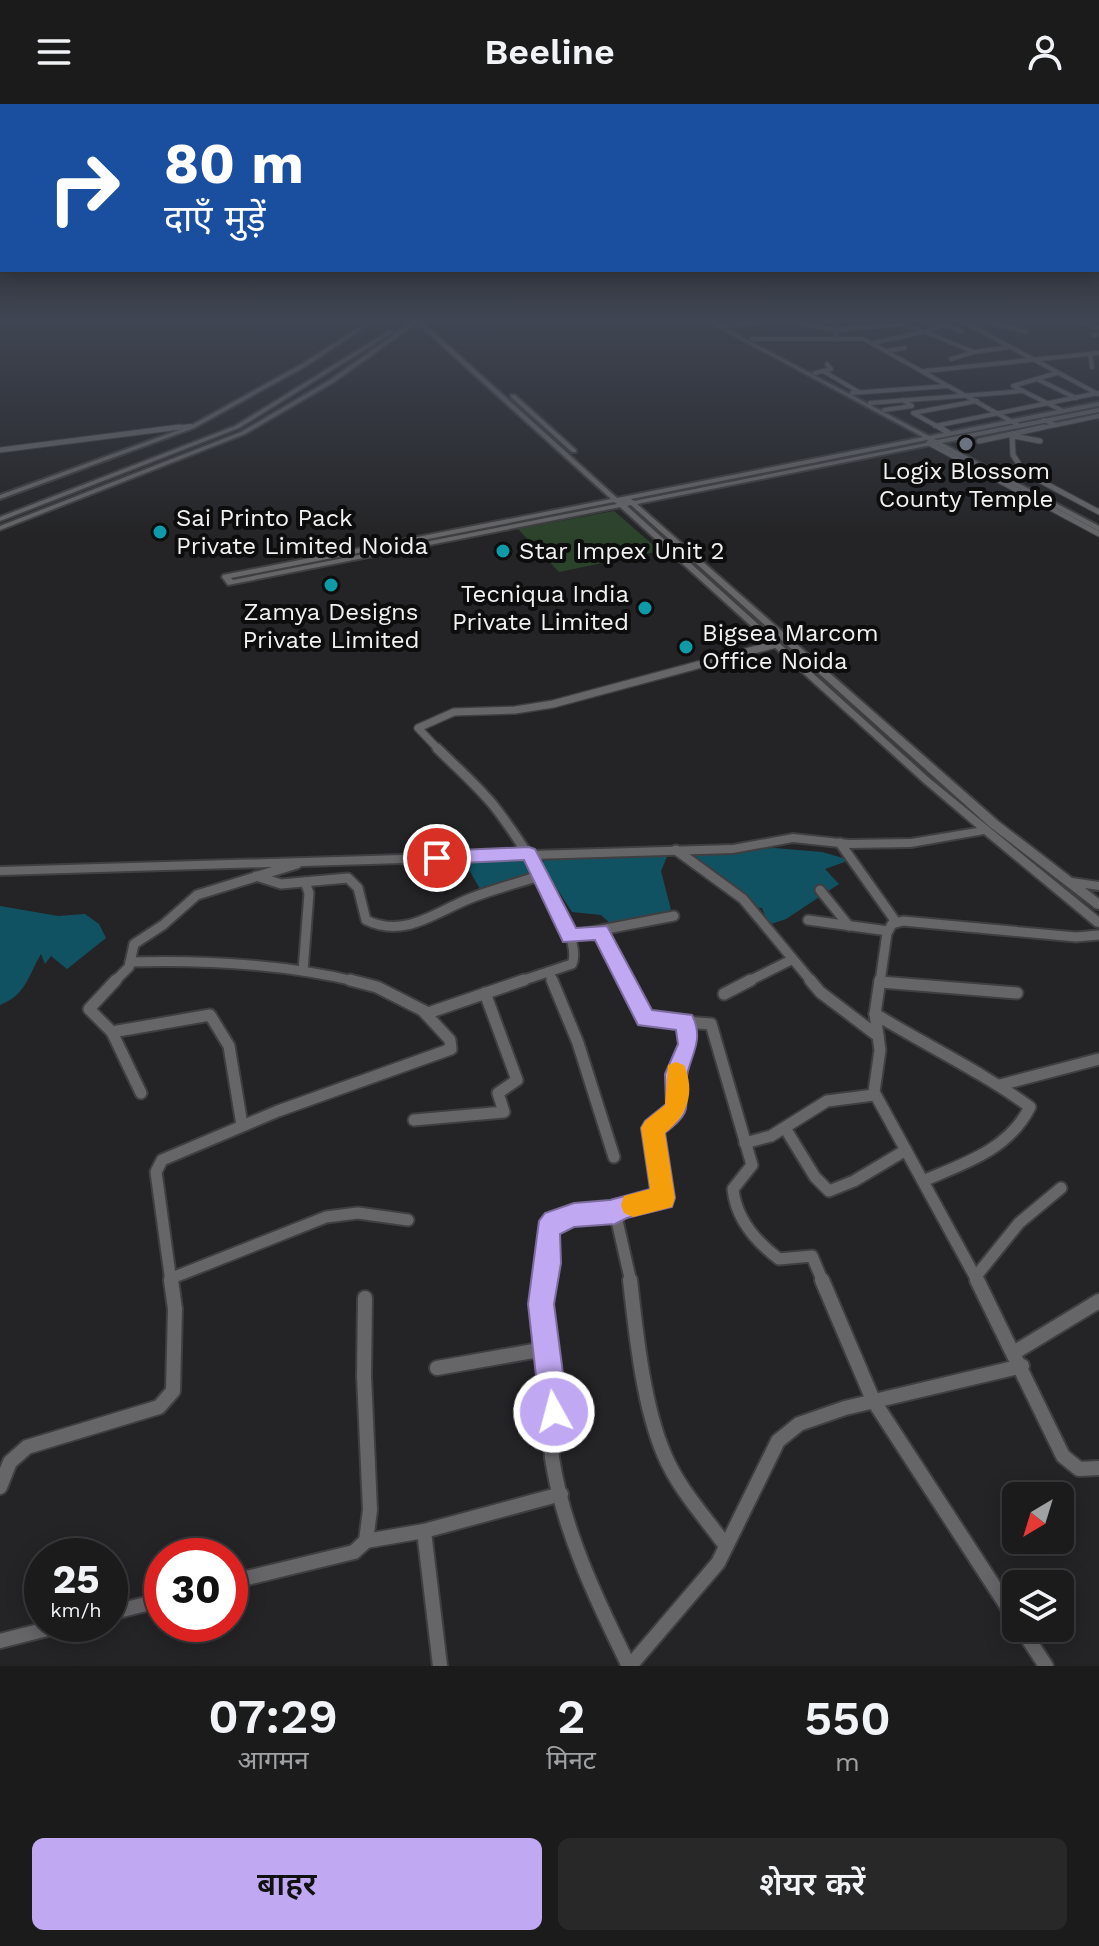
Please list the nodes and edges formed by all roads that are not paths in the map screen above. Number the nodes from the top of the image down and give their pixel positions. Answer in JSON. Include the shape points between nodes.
{"nodes":[{"id":1,"x":254,"y":393,"type":"edge"},
{"id":2,"x":294,"y":393,"type":"edge"},
{"id":3,"x":309,"y":393,"type":"edge"},
{"id":4,"x":501,"y":393,"type":"edge"},
{"id":5,"x":505,"y":393,"type":"edge"},
{"id":6,"x":846,"y":393,"type":"edge"},
{"id":7,"x":856,"y":393,"type":"edge"},
{"id":8,"x":987,"y":393,"type":"edge"},
{"id":9,"x":1027,"y":393,"type":"edge"},
{"id":10,"x":1066,"y":393,"type":"edge"},
{"id":11,"x":966,"y":394,"type":"junction"},
{"id":12,"x":1098,"y":394,"type":"edge"},
{"id":13,"x":1076,"y":398,"type":"junction"},
{"id":14,"x":903,"y":400,"type":"junction"},
{"id":15,"x":977,"y":401,"type":"junction"},
{"id":16,"x":870,"y":403,"type":"junction"},
{"id":17,"x":1049,"y":403,"type":"junction"},
{"id":18,"x":1099,"y":407,"type":"edge"},
{"id":19,"x":884,"y":410,"type":"junction"},
{"id":20,"x":1063,"y":411,"type":"junction"},
{"id":21,"x":998,"y":413,"type":"junction"},
{"id":22,"x":1099,"y":416,"type":"edge"},
{"id":23,"x":1010,"y":421,"type":"junction"},
{"id":24,"x":1047,"y":423,"type":"junction"},
{"id":25,"x":195,"y":425,"type":"junction"},
{"id":26,"x":935,"y":426,"type":"junction"},
{"id":27,"x":1020,"y":429,"type":"junction"},
{"id":28,"x":949,"y":433,"type":"junction"},
{"id":29,"x":1012,"y":435,"type":"junction"},
{"id":30,"x":966,"y":436,"type":"junction"},
{"id":31,"x":932,"y":440,"type":"junction"},
{"id":32,"x":0,"y":450,"type":"edge"},
{"id":33,"x":0,"y":497,"type":"edge"},
{"id":34,"x":623,"y":500,"type":"junction"},
{"id":35,"x":1098,"y":511,"type":"edge"},
{"id":36,"x":0,"y":519,"type":"edge"},
{"id":37,"x":1099,"y":522,"type":"edge"},
{"id":38,"x":0,"y":528,"type":"edge"},
{"id":39,"x":1099,"y":532,"type":"edge"},
{"id":40,"x":776,"y":644,"type":"junction"},
{"id":41,"x":984,"y":830,"type":"junction"},
{"id":42,"x":840,"y":843,"type":"junction"},
{"id":43,"x":676,"y":850,"type":"junction"},
{"id":44,"x":529,"y":853,"type":"junction"},
{"id":45,"x":307,"y":861,"type":"junction"},
{"id":46,"x":0,"y":871,"type":"edge"},
{"id":47,"x":542,"y":875,"type":"junction"},
{"id":48,"x":256,"y":876,"type":"junction"},
{"id":49,"x":1048,"y":878,"type":"junction"},
{"id":50,"x":305,"y":882,"type":"junction"},
{"id":51,"x":1072,"y":882,"type":"junction"},
{"id":52,"x":1099,"y":886,"type":"edge"},
{"id":53,"x":820,"y":890,"type":"dead end"},
{"id":54,"x":1067,"y":895,"type":"junction"},
{"id":55,"x":1097,"y":901,"type":"edge"},
{"id":56,"x":674,"y":916,"type":"dead end"},
{"id":57,"x":808,"y":920,"type":"dead end"},
{"id":58,"x":896,"y":922,"type":"junction"},
{"id":59,"x":1099,"y":923,"type":"edge"},
{"id":60,"x":849,"y":926,"type":"junction"},
{"id":61,"x":600,"y":931,"type":"junction"},
{"id":62,"x":888,"y":931,"type":"junction"},
{"id":63,"x":1099,"y":935,"type":"edge"},
{"id":64,"x":570,"y":936,"type":"junction"},
{"id":65,"x":791,"y":960,"type":"junction"},
{"id":66,"x":130,"y":962,"type":"junction"},
{"id":67,"x":303,"y":971,"type":"junction"},
{"id":68,"x":549,"y":972,"type":"junction"},
{"id":69,"x":880,"y":982,"type":"junction"},
{"id":70,"x":485,"y":993,"type":"junction"},
{"id":71,"x":1017,"y":993,"type":"dead end"},
{"id":72,"x":724,"y":994,"type":"dead end"},
{"id":73,"x":424,"y":1012,"type":"junction"},
{"id":74,"x":875,"y":1014,"type":"junction"},
{"id":75,"x":685,"y":1022,"type":"junction"},
{"id":76,"x":112,"y":1032,"type":"junction"},
{"id":77,"x":878,"y":1036,"type":"junction"},
{"id":78,"x":1099,"y":1059,"type":"edge"},
{"id":79,"x":1000,"y":1085,"type":"junction"},
{"id":80,"x":141,"y":1093,"type":"dead end"},
{"id":81,"x":874,"y":1095,"type":"junction"},
{"id":82,"x":414,"y":1120,"type":"dead end"},
{"id":83,"x":242,"y":1125,"type":"junction"},
{"id":84,"x":785,"y":1128,"type":"junction"},
{"id":85,"x":745,"y":1143,"type":"junction"},
{"id":86,"x":906,"y":1150,"type":"junction"},
{"id":87,"x":614,"y":1157,"type":"dead end"},
{"id":88,"x":925,"y":1180,"type":"junction"},
{"id":89,"x":1061,"y":1188,"type":"dead end"},
{"id":90,"x":615,"y":1212,"type":"junction"},
{"id":91,"x":408,"y":1220,"type":"dead end"},
{"id":92,"x":977,"y":1275,"type":"junction"},
{"id":93,"x":172,"y":1278,"type":"junction"},
{"id":94,"x":365,"y":1298,"type":"dead end"},
{"id":95,"x":1099,"y":1301,"type":"edge"},
{"id":96,"x":545,"y":1349,"type":"junction"},
{"id":97,"x":1018,"y":1359,"type":"junction"},
{"id":98,"x":437,"y":1368,"type":"dead end"},
{"id":99,"x":873,"y":1400,"type":"junction"},
{"id":100,"x":1099,"y":1468,"type":"edge"},
{"id":101,"x":0,"y":1487,"type":"edge"},
{"id":102,"x":561,"y":1494,"type":"junction"},
{"id":103,"x":424,"y":1531,"type":"junction"},
{"id":104,"x":366,"y":1541,"type":"junction"},
{"id":105,"x":726,"y":1546,"type":"junction"},
{"id":106,"x":248,"y":1578,"type":"edge"},
{"id":107,"x":1002,"y":1598,"type":"edge"},
{"id":108,"x":24,"y":1635,"type":"edge"},
{"id":109,"x":0,"y":1641,"type":"edge"},
{"id":110,"x":1030,"y":1642,"type":"edge"},
{"id":111,"x":440,"y":1666,"type":"edge"},
{"id":112,"x":630,"y":1666,"type":"edge"},
{"id":113,"x":1046,"y":1666,"type":"edge"}],
"edges":[{"from":1,"to":25,"type":"street"},
{"from":2,"to":36,"type":"street","via":[[237,427]]},
{"from":3,"to":38,"type":"street","via":[[243,433]]},
{"from":4,"to":34,"type":"street"},
{"from":5,"to":34,"type":"street"},
{"from":6,"to":31,"type":"street"},
{"from":7,"to":16,"type":"street"},
{"from":8,"to":11,"type":"street"},
{"from":9,"to":17,"type":"street"},
{"from":10,"to":13,"type":"street"},
{"from":11,"to":14,"type":"street"},
{"from":11,"to":15,"type":"street"},
{"from":12,"to":13,"type":"street"},
{"from":13,"to":17,"type":"street"},
{"from":14,"to":16,"type":"street"},
{"from":14,"to":19,"type":"street","via":[[912,406]]},
{"from":15,"to":21,"type":"street"},
{"from":15,"to":26,"type":"street","via":[[914,413]]},
{"from":16,"to":19,"type":"street"},
{"from":17,"to":20,"type":"street"},
{"from":17,"to":21,"type":"street"},
{"from":18,"to":20,"type":"street"},
{"from":18,"to":24,"type":"street"},
{"from":19,"to":31,"type":"street"},
{"from":20,"to":23,"type":"street"},
{"from":21,"to":23,"type":"street"},
{"from":21,"to":26,"type":"street"},
{"from":22,"to":24,"type":"street"},
{"from":23,"to":27,"type":"street"},
{"from":23,"to":28,"type":"street"},
{"from":24,"to":27,"type":"street"},
{"from":24,"to":27,"type":"street"},
{"from":25,"to":32,"type":"street"},
{"from":25,"to":33,"type":"street"},
{"from":26,"to":28,"type":"street"},
{"from":27,"to":29,"type":"street"},
{"from":27,"to":29,"type":"street","via":[[1040,443]]},
{"from":27,"to":30,"type":"street"},
{"from":28,"to":31,"type":"street"},
{"from":29,"to":30,"type":"street","via":[[978,441]]},
{"from":29,"to":35,"type":"street","via":[[1011,454],[1024,472]]},
{"from":30,"to":31,"type":"street"},
{"from":31,"to":34,"type":"street"},
{"from":31,"to":37,"type":"street"},
{"from":31,"to":39,"type":"street"},
{"from":34,"to":34,"type":"street","via":[[231,583],[226,577]]},
{"from":34,"to":40,"type":"street"},
{"from":34,"to":51,"type":"street","via":[[994,824]]},
{"from":40,"to":41,"type":"street"},
{"from":40,"to":44,"type":"street","via":[[553,704],[454,712],[421,724],[420,732],[493,805]]},
{"from":41,"to":42,"type":"street","via":[[916,842]]},
{"from":41,"to":49,"type":"street"},
{"from":42,"to":43,"type":"street","via":[[793,838],[743,848]]},
{"from":42,"to":58,"type":"street"},
{"from":43,"to":44,"type":"street"},
{"from":43,"to":65,"type":"street","via":[[743,899]]},
{"from":44,"to":45,"type":"street"},
{"from":44,"to":47,"type":"street"},
{"from":45,"to":46,"type":"street"},
{"from":45,"to":48,"type":"street"},
{"from":47,"to":50,"type":"street","via":[[468,899],[417,925],[386,928],[366,920],[358,887],[347,877]]},
{"from":47,"to":64,"type":"street"},
{"from":48,"to":50,"type":"street","via":[[268,882]]},
{"from":48,"to":66,"type":"street","via":[[197,895],[138,940]]},
{"from":49,"to":51,"type":"street"},
{"from":49,"to":54,"type":"street"},
{"from":50,"to":67,"type":"street","via":[[309,893]]},
{"from":51,"to":52,"type":"street"},
{"from":51,"to":55,"type":"street"},
{"from":53,"to":60,"type":"street"},
{"from":54,"to":55,"type":"street"},
{"from":54,"to":59,"type":"street"},
{"from":56,"to":61,"type":"street"},
{"from":57,"to":60,"type":"street"},
{"from":58,"to":62,"type":"street"},
{"from":58,"to":63,"type":"street"},
{"from":60,"to":62,"type":"street"},
{"from":61,"to":64,"type":"street"},
{"from":61,"to":75,"type":"street","via":[[645,1019]]},
{"from":62,"to":69,"type":"street"},
{"from":64,"to":68,"type":"street","via":[[575,962]]},
{"from":65,"to":72,"type":"street"},
{"from":65,"to":77,"type":"street","via":[[828,999]]},
{"from":66,"to":67,"type":"street"},
{"from":66,"to":76,"type":"street","via":[[89,1009]]},
{"from":67,"to":73,"type":"street","via":[[377,987]]},
{"from":68,"to":70,"type":"street"},
{"from":68,"to":87,"type":"street"},
{"from":69,"to":71,"type":"street"},
{"from":69,"to":74,"type":"street"},
{"from":70,"to":73,"type":"street"},
{"from":70,"to":82,"type":"street","via":[[517,1080],[498,1093],[504,1112]]},
{"from":73,"to":83,"type":"street","via":[[450,1040],[451,1049]]},
{"from":74,"to":77,"type":"street"},
{"from":74,"to":79,"type":"street"},
{"from":75,"to":85,"type":"street","via":[[713,1028]]},
{"from":75,"to":90,"type":"street","via":[[688,1044],[676,1074],[677,1104],[673,1114],[653,1128],[663,1198]]},
{"from":76,"to":80,"type":"street"},
{"from":76,"to":83,"type":"street","via":[[210,1015],[229,1046]]},
{"from":77,"to":81,"type":"street"},
{"from":78,"to":79,"type":"street"},
{"from":79,"to":88,"type":"street","via":[[1030,1107],[1029,1113],[979,1158]]},
{"from":81,"to":84,"type":"street","via":[[827,1101]]},
{"from":81,"to":86,"type":"street"},
{"from":83,"to":93,"type":"street","via":[[158,1165]]},
{"from":84,"to":85,"type":"street"},
{"from":84,"to":86,"type":"street","via":[[829,1191]]},
{"from":85,"to":99,"type":"street","via":[[752,1165],[733,1189],[737,1210],[756,1239],[779,1259],[812,1256]]},
{"from":86,"to":88,"type":"street"},
{"from":88,"to":92,"type":"street"},
{"from":89,"to":92,"type":"street","via":[[1019,1223]]},
{"from":90,"to":96,"type":"street","via":[[587,1212],[550,1225],[541,1295]]},
{"from":90,"to":105,"type":"street","via":[[628,1257],[638,1349],[663,1452]]},
{"from":91,"to":93,"type":"street","via":[[358,1213],[326,1217]]},
{"from":92,"to":97,"type":"street"},
{"from":93,"to":101,"type":"street","via":[[177,1334],[170,1397],[159,1407],[27,1447],[10,1462]]},
{"from":94,"to":104,"type":"street","via":[[370,1510]]},
{"from":95,"to":97,"type":"street"},
{"from":96,"to":98,"type":"street"},
{"from":96,"to":102,"type":"street","via":[[554,1403],[550,1440]]},
{"from":97,"to":99,"type":"street"},
{"from":97,"to":100,"type":"street","via":[[1063,1456],[1076,1469]]},
{"from":99,"to":105,"type":"street","via":[[799,1424],[778,1441]]},
{"from":99,"to":107,"type":"street"},
{"from":102,"to":103,"type":"street"},
{"from":102,"to":112,"type":"street","via":[[598,1604]]},
{"from":103,"to":104,"type":"street"},
{"from":103,"to":111,"type":"street"},
{"from":104,"to":106,"type":"street","via":[[354,1552]]},
{"from":105,"to":112,"type":"street","via":[[718,1563]]},
{"from":108,"to":109,"type":"street"},
{"from":110,"to":113,"type":"street"}]}
